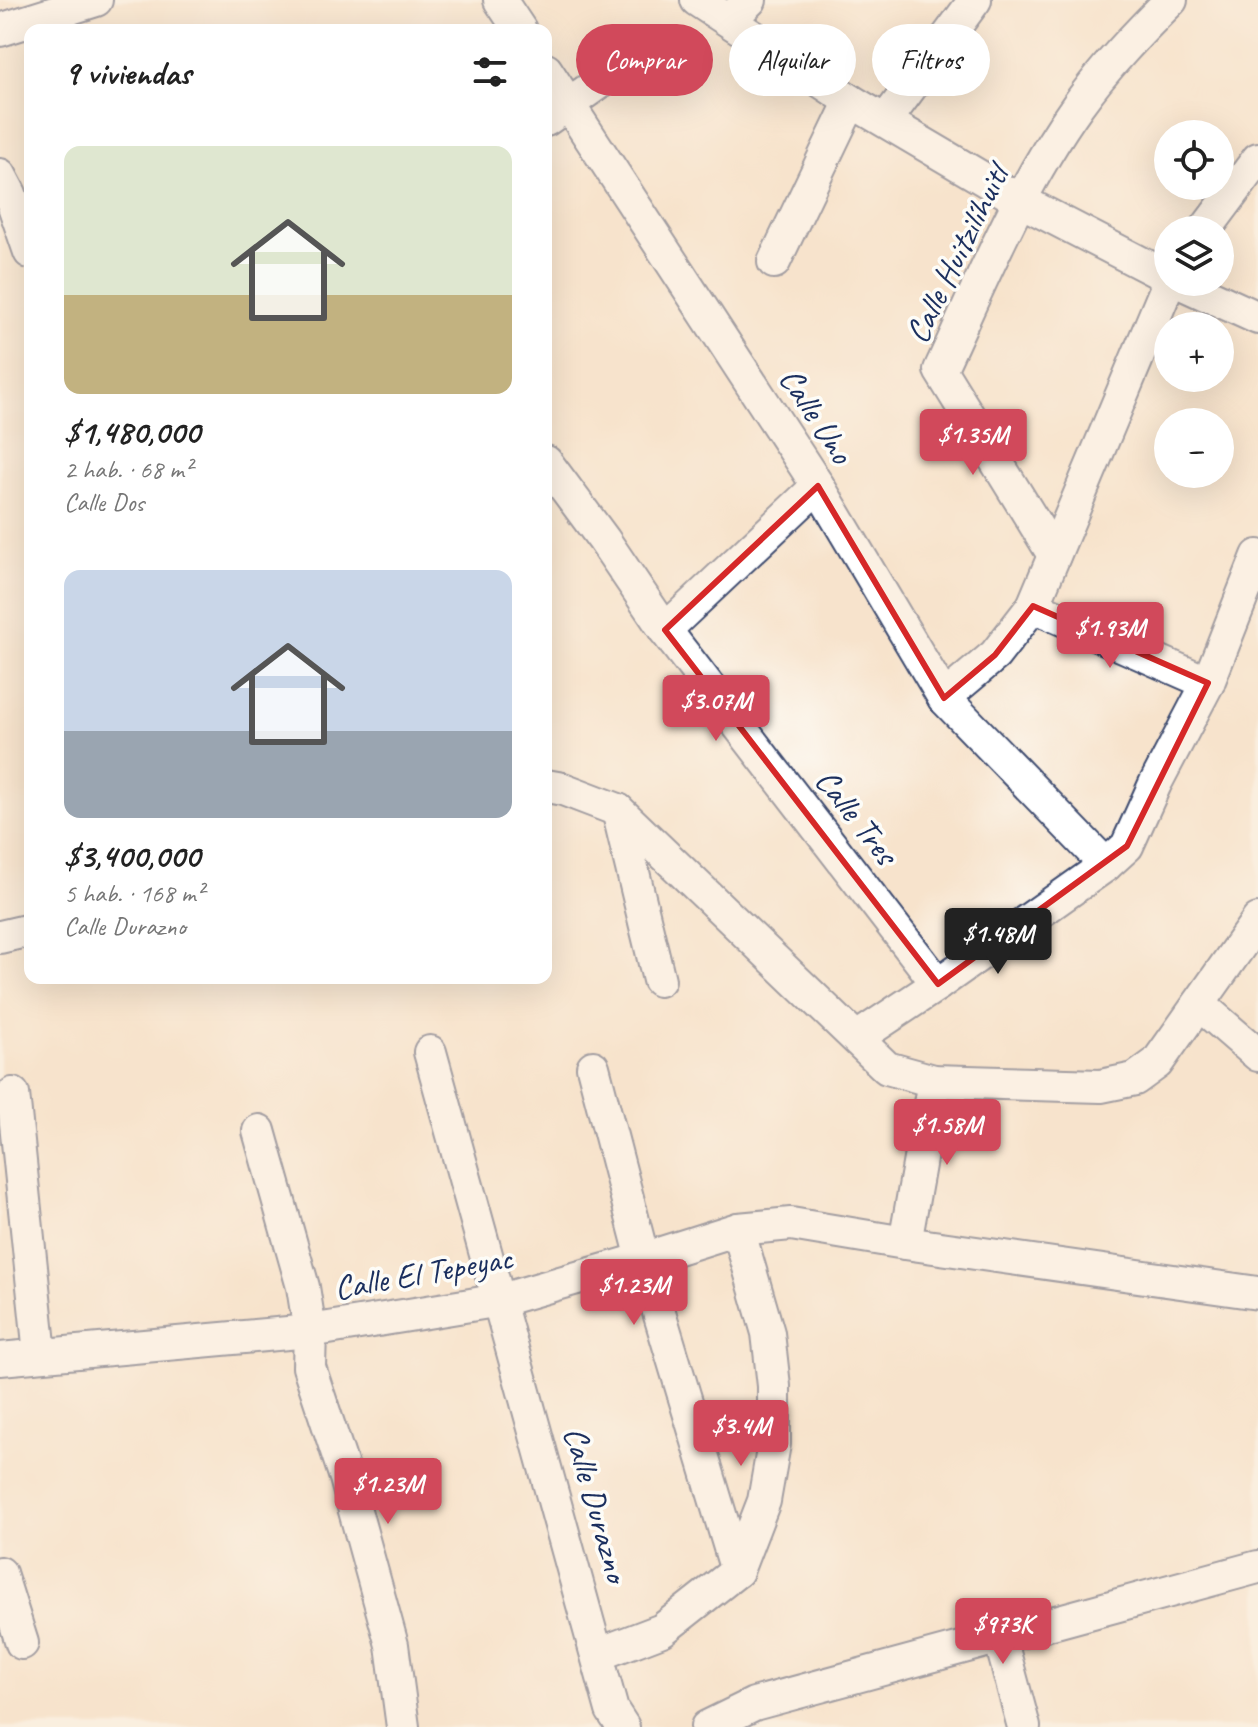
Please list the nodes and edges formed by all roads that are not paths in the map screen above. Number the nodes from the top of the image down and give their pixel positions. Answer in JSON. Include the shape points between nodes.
{"nodes":[{"id":1,"x":96,"y":0,"type":"edge"},
{"id":2,"x":500,"y":0,"type":"edge"},
{"id":3,"x":697,"y":0,"type":"edge"},
{"id":4,"x":975,"y":0,"type":"edge"},
{"id":5,"x":1171,"y":0,"type":"edge"},
{"id":6,"x":740,"y":10,"type":"edge"},
{"id":7,"x":516,"y":24,"type":"edge"},
{"id":8,"x":0,"y":30,"type":"edge"},
{"id":9,"x":552,"y":92,"type":"edge"},
{"id":10,"x":581,"y":96,"type":"edge"},
{"id":11,"x":851,"y":101,"type":"junction"},
{"id":12,"x":558,"y":113,"type":"edge"},
{"id":13,"x":886,"y":120,"type":"junction"},
{"id":14,"x":1258,"y":159,"type":"edge"},
{"id":15,"x":13,"y":194,"type":"edge"},
{"id":16,"x":1019,"y":200,"type":"junction"},
{"id":17,"x":1215,"y":216,"type":"edge"},
{"id":18,"x":24,"y":232,"type":"edge"},
{"id":19,"x":774,"y":262,"type":"dead end"},
{"id":20,"x":1154,"y":271,"type":"edge"},
{"id":21,"x":1162,"y":296,"type":"edge"},
{"id":22,"x":1210,"y":296,"type":"edge"},
{"id":23,"x":1258,"y":318,"type":"edge"},
{"id":24,"x":552,"y":470,"type":"edge"},
{"id":25,"x":818,"y":486,"type":"junction"},
{"id":26,"x":1054,"y":555,"type":"junction"},
{"id":27,"x":1258,"y":556,"type":"edge"},
{"id":28,"x":1033,"y":606,"type":"junction"},
{"id":29,"x":665,"y":630,"type":"junction"},
{"id":30,"x":1208,"y":683,"type":"junction"},
{"id":31,"x":944,"y":698,"type":"junction"},
{"id":32,"x":552,"y":787,"type":"edge"},
{"id":33,"x":618,"y":810,"type":"junction"},
{"id":34,"x":1106,"y":865,"type":"junction"},
{"id":35,"x":1258,"y":920,"type":"edge"},
{"id":36,"x":24,"y":931,"type":"edge"},
{"id":37,"x":0,"y":937,"type":"edge"},
{"id":38,"x":659,"y":980,"type":"dead end"},
{"id":39,"x":938,"y":984,"type":"junction"},
{"id":40,"x":1199,"y":1004,"type":"junction"},
{"id":41,"x":857,"y":1038,"type":"junction"},
{"id":42,"x":430,"y":1052,"type":"dead end"},
{"id":43,"x":1258,"y":1055,"type":"edge"},
{"id":44,"x":593,"y":1067,"type":"dead end"},
{"id":45,"x":934,"y":1081,"type":"junction"},
{"id":46,"x":13,"y":1094,"type":"dead end"},
{"id":47,"x":259,"y":1131,"type":"dead end"},
{"id":48,"x":738,"y":1229,"type":"junction"},
{"id":49,"x":905,"y":1243,"type":"junction"},
{"id":50,"x":643,"y":1259,"type":"junction"},
{"id":51,"x":1258,"y":1293,"type":"edge"},
{"id":52,"x":501,"y":1300,"type":"junction"},
{"id":53,"x":310,"y":1331,"type":"junction"},
{"id":54,"x":40,"y":1354,"type":"junction"},
{"id":55,"x":0,"y":1359,"type":"edge"},
{"id":56,"x":1258,"y":1567,"type":"edge"},
{"id":57,"x":737,"y":1571,"type":"junction"},
{"id":58,"x":0,"y":1573,"type":"edge"},
{"id":59,"x":1000,"y":1638,"type":"junction"},
{"id":60,"x":22,"y":1643,"type":"dead end"},
{"id":61,"x":599,"y":1654,"type":"junction"},
{"id":62,"x":723,"y":1723,"type":"edge"},
{"id":63,"x":403,"y":1727,"type":"edge"},
{"id":64,"x":623,"y":1727,"type":"edge"},
{"id":65,"x":1024,"y":1727,"type":"edge"}],
"edges":[{"from":1,"to":8,"type":"street"},
{"from":2,"to":7,"type":"street"},
{"from":3,"to":6,"type":"street"},
{"from":4,"to":13,"type":"street"},
{"from":5,"to":16,"type":"street","name":"Calle Huitzilíhuitl","via":[[1078,105]]},
{"from":6,"to":11,"type":"street"},
{"from":9,"to":12,"type":"street","name":"Calle Uno"},
{"from":10,"to":12,"type":"street"},
{"from":11,"to":13,"type":"street"},
{"from":11,"to":19,"type":"street"},
{"from":12,"to":25,"type":"street","name":"Calle Uno"},
{"from":13,"to":16,"type":"street"},
{"from":14,"to":17,"type":"street"},
{"from":15,"to":18,"type":"street"},
{"from":16,"to":20,"type":"street"},
{"from":16,"to":26,"type":"street","name":"Calle Huitzilíhuitl","via":[[940,370]]},
{"from":21,"to":26,"type":"street"},
{"from":22,"to":23,"type":"street"},
{"from":24,"to":29,"type":"street","name":"Calle Tres"},
{"from":25,"to":29,"type":"street"},
{"from":25,"to":31,"type":"street","name":"Calle Uno"},
{"from":26,"to":28,"type":"street"},
{"from":27,"to":30,"type":"street"},
{"from":28,"to":30,"type":"street"},
{"from":28,"to":31,"type":"street","via":[[995,655]]},
{"from":29,"to":39,"type":"street","name":"Calle Tres"},
{"from":30,"to":34,"type":"street","via":[[1127,846]]},
{"from":31,"to":34,"type":"street","name":"Calle Uno"},
{"from":32,"to":33,"type":"street"},
{"from":33,"to":38,"type":"street"},
{"from":33,"to":41,"type":"street"},
{"from":34,"to":39,"type":"street"},
{"from":35,"to":40,"type":"street"},
{"from":36,"to":37,"type":"street"},
{"from":39,"to":41,"type":"street"},
{"from":40,"to":43,"type":"street"},
{"from":40,"to":45,"type":"street","via":[[1157,1063],[1135,1079],[1101,1086]]},
{"from":41,"to":45,"type":"street","via":[[887,1068]]},
{"from":42,"to":52,"type":"street","name":"Calle Durazno"},
{"from":44,"to":50,"type":"street"},
{"from":45,"to":49,"type":"street"},
{"from":46,"to":54,"type":"street"},
{"from":47,"to":53,"type":"street","via":[[303,1287]]},
{"from":48,"to":49,"type":"street","name":"Calle El Tepeyac","via":[[791,1224]]},
{"from":48,"to":50,"type":"street","name":"Calle El Tepeyac"},
{"from":48,"to":57,"type":"street","via":[[768,1333],[774,1444],[764,1501]]},
{"from":49,"to":51,"type":"street","name":"Calle El Tepeyac"},
{"from":50,"to":52,"type":"street","name":"Calle El Tepeyac"},
{"from":50,"to":57,"type":"street"},
{"from":52,"to":53,"type":"street","name":"Calle El Tepeyac"},
{"from":52,"to":61,"type":"street","name":"Calle Durazno"},
{"from":53,"to":54,"type":"street","name":"Calle El Tepeyac"},
{"from":53,"to":63,"type":"street","via":[[309,1367],[392,1645]]},
{"from":54,"to":55,"type":"street","name":"Calle El Tepeyac"},
{"from":56,"to":59,"type":"street"},
{"from":57,"to":61,"type":"street","via":[[662,1630]]},
{"from":58,"to":60,"type":"street"},
{"from":59,"to":62,"type":"street","via":[[754,1704]]},
{"from":59,"to":65,"type":"street"},
{"from":61,"to":64,"type":"street","name":"Calle Durazno","via":[[612,1710]]}]}
